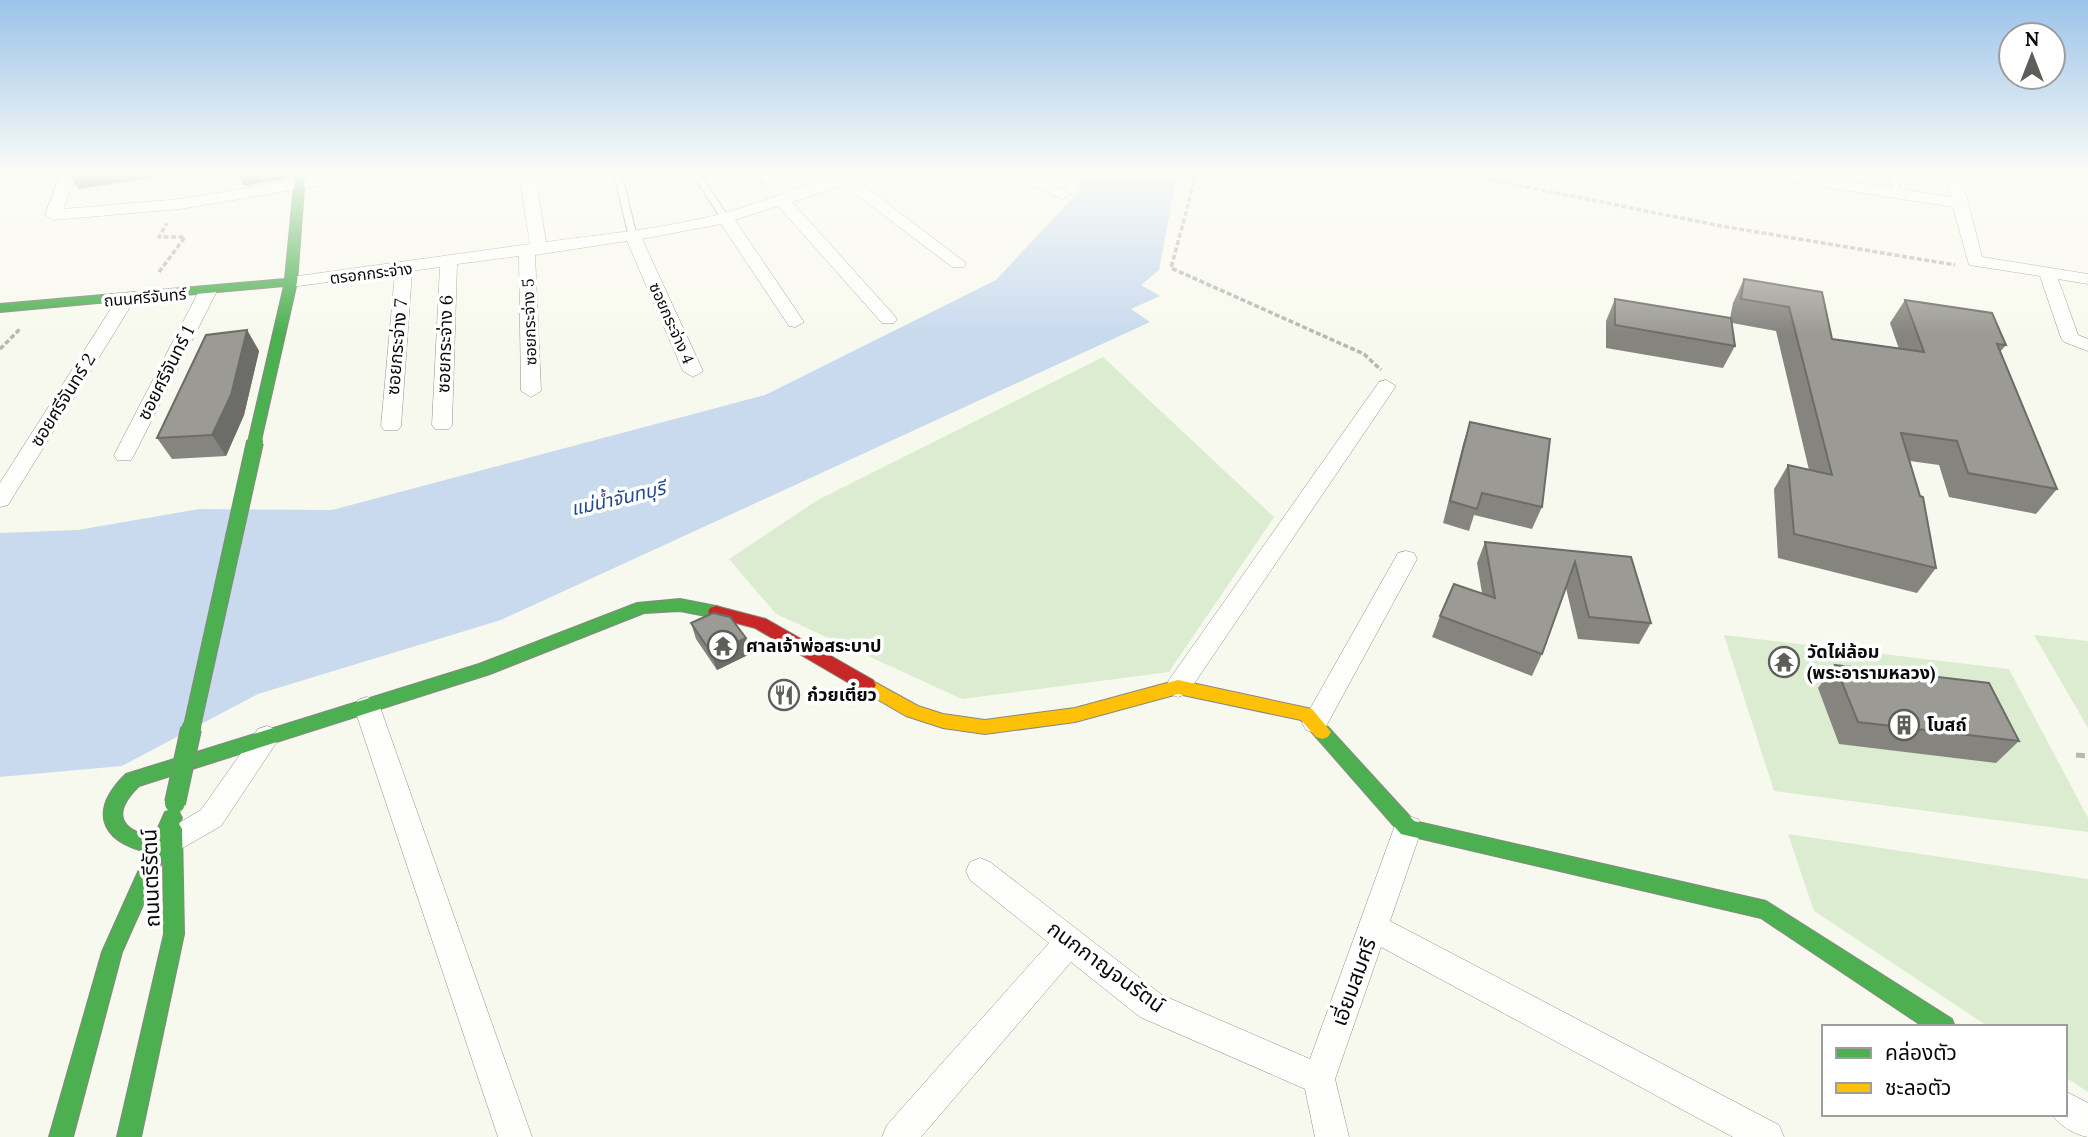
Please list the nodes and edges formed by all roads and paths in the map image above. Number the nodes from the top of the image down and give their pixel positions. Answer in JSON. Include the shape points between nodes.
{"nodes":[{"id":1,"x":164,"y":228,"type":"edge"},
{"id":2,"x":296,"y":228,"type":"edge"},
{"id":3,"x":531,"y":228,"type":"edge"},
{"id":4,"x":631,"y":228,"type":"edge"},
{"id":5,"x":676,"y":228,"type":"edge"},
{"id":6,"x":732,"y":228,"type":"edge"},
{"id":7,"x":806,"y":228,"type":"edge"},
{"id":8,"x":915,"y":228,"type":"edge"},
{"id":9,"x":1182,"y":228,"type":"edge"},
{"id":10,"x":1729,"y":228,"type":"edge"},
{"id":11,"x":1966,"y":228,"type":"edge"},
{"id":12,"x":633,"y":237,"type":"junction"},
{"id":13,"x":533,"y":251,"type":"junction"},
{"id":14,"x":449,"y":262,"type":"junction"},
{"id":15,"x":958,"y":263,"type":"dead end"},
{"id":16,"x":1972,"y":263,"type":"junction"},
{"id":17,"x":404,"y":268,"type":"junction"},
{"id":18,"x":2047,"y":272,"type":"junction"},
{"id":19,"x":2088,"y":279,"type":"edge"},
{"id":20,"x":290,"y":282,"type":"junction"},
{"id":21,"x":208,"y":291,"type":"junction"},
{"id":22,"x":133,"y":298,"type":"junction"},
{"id":23,"x":2,"y":310,"type":"edge"},
{"id":24,"x":888,"y":319,"type":"dead end"},
{"id":25,"x":794,"y":322,"type":"dead end"},
{"id":26,"x":2088,"y":345,"type":"edge"},
{"id":27,"x":693,"y":371,"type":"dead end"},
{"id":28,"x":1386,"y":386,"type":"joint"},
{"id":29,"x":531,"y":391,"type":"dead end"},
{"id":30,"x":442,"y":425,"type":"dead end"},
{"id":31,"x":391,"y":426,"type":"dead end"},
{"id":32,"x":124,"y":455,"type":"dead end"},
{"id":33,"x":0,"y":500,"type":"edge"},
{"id":34,"x":1406,"y":559,"type":"dead end"},
{"id":35,"x":1178,"y":687,"type":"junction"},
{"id":36,"x":366,"y":706,"type":"junction"},
{"id":37,"x":1315,"y":723,"type":"junction"},
{"id":38,"x":268,"y":737,"type":"junction"},
{"id":39,"x":2076,"y":755,"type":"dead end"},
{"id":40,"x":2088,"y":756,"type":"edge"},
{"id":41,"x":170,"y":827,"type":"junction"},
{"id":42,"x":1408,"y":828,"type":"junction"},
{"id":43,"x":980,"y":871,"type":"dead end"},
{"id":44,"x":1373,"y":928,"type":"junction"},
{"id":45,"x":1069,"y":942,"type":"junction"},
{"id":46,"x":1941,"y":1025,"type":"edge"},
{"id":47,"x":1319,"y":1079,"type":"junction"},
{"id":48,"x":2067,"y":1108,"type":"edge"},
{"id":49,"x":2088,"y":1122,"type":"edge"},
{"id":50,"x":61,"y":1137,"type":"edge"},
{"id":51,"x":129,"y":1137,"type":"edge"},
{"id":52,"x":515,"y":1137,"type":"edge"},
{"id":53,"x":898,"y":1137,"type":"edge"},
{"id":54,"x":1332,"y":1137,"type":"edge"},
{"id":55,"x":1767,"y":1137,"type":"edge"}],
"edges":[{"from":1,"to":22,"type":"path","via":[[159,236],[185,237]]},
{"from":2,"to":20,"type":"street","name":"ถนนตรีรัตน์"},
{"from":3,"to":13,"type":"street","name":"ซอยกระจ่าง 5"},
{"from":4,"to":12,"type":"lane"},
{"from":5,"to":12,"type":"street","name":"ตรอกกระจ่าง"},
{"from":6,"to":25,"type":"street"},
{"from":7,"to":24,"type":"street"},
{"from":8,"to":15,"type":"street"},
{"from":9,"to":28,"type":"path","via":[[1171,268],[1364,354],[1380,366]]},
{"from":10,"to":16,"type":"path","via":[[1938,263]]},
{"from":11,"to":16,"type":"street"},
{"from":12,"to":13,"type":"street","name":"ตรอกกระจ่าง"},
{"from":12,"to":27,"type":"street","name":"ซอยกระจ่าง 4"},
{"from":13,"to":14,"type":"street","name":"ตรอกกระจ่าง"},
{"from":13,"to":29,"type":"street","name":"ซอยกระจ่าง 5"},
{"from":14,"to":17,"type":"street","name":"ตรอกกระจ่าง"},
{"from":14,"to":30,"type":"street","name":"ซอยกระจ่าง 6"},
{"from":16,"to":18,"type":"street"},
{"from":17,"to":20,"type":"street","name":"ตรอกกระจ่าง"},
{"from":17,"to":31,"type":"street","name":"ซอยกระจ่าง 7"},
{"from":18,"to":19,"type":"street"},
{"from":18,"to":26,"type":"street","via":[[2070,338]]},
{"from":20,"to":21,"type":"street","name":"ถนนศรีจันทร์"},
{"from":20,"to":41,"type":"street","name":"ถนนตรีรัตน์","bridge":true},
{"from":21,"to":22,"type":"street","name":"ถนนศรีจันทร์"},
{"from":21,"to":32,"type":"street","name":"ซอยศรีจันทร์ 1"},
{"from":22,"to":23,"type":"street","name":"ถนนศรีจันทร์"},
{"from":22,"to":33,"type":"street","name":"ซอยศรีจันทร์ 2"},
{"from":28,"to":35,"type":"street"},
{"from":34,"to":37,"type":"street"},
{"from":35,"to":36,"type":"street","via":[[1033,722],[985,727],[943,721],[912,711],[760,623],[709,610],[662,605],[626,613],[484,669]]},
{"from":35,"to":37,"type":"street","via":[[1306,714]]},
{"from":36,"to":38,"type":"street"},
{"from":36,"to":52,"type":"street"},
{"from":37,"to":42,"type":"street"},
{"from":38,"to":41,"type":"street","via":[[211,818],[199,828]]},
{"from":38,"to":41,"type":"street","via":[[145,775],[122,787],[111,803],[112,821],[132,841]]},
{"from":39,"to":40,"type":"path"},
{"from":41,"to":50,"type":"street","name":"ถนนตรีรัตน์","via":[[112,952]]},
{"from":41,"to":51,"type":"street","name":"ถนนตรีรัตน์","via":[[174,934]]},
{"from":42,"to":44,"type":"street","name":"เอี่ยมสมศรี"},
{"from":42,"to":46,"type":"street","via":[[1766,910]]},
{"from":43,"to":45,"type":"street","name":"กนกกาญจนรัตน์"},
{"from":44,"to":47,"type":"street","name":"เอี่ยมสมศรี"},
{"from":44,"to":55,"type":"street"},
{"from":45,"to":47,"type":"street","name":"กนกกาญจนรัตน์","via":[[1151,1006]]},
{"from":45,"to":53,"type":"street"},
{"from":47,"to":54,"type":"street"},
{"from":48,"to":49,"type":"street"}]}
